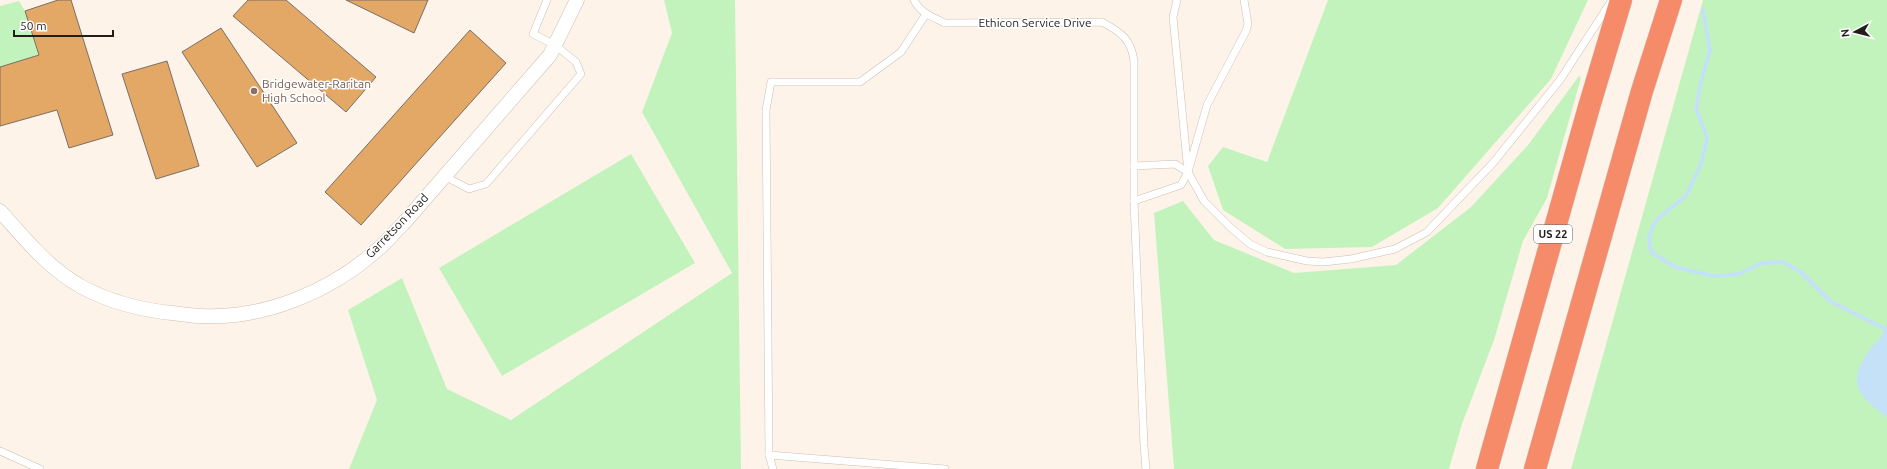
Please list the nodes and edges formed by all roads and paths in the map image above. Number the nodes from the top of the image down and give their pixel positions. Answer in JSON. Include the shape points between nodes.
{"nodes":[{"id":1,"x":547,"y":0,"type":"edge"},
{"id":2,"x":577,"y":0,"type":"edge"},
{"id":3,"x":914,"y":0,"type":"edge"},
{"id":4,"x":1177,"y":0,"type":"edge"},
{"id":5,"x":1244,"y":0,"type":"edge"},
{"id":6,"x":1612,"y":0,"type":"edge"},
{"id":7,"x":1621,"y":0,"type":"edge"},
{"id":8,"x":1671,"y":0,"type":"edge"},
{"id":9,"x":926,"y":14,"type":"junction"},
{"id":10,"x":555,"y":45,"type":"junction"},
{"id":11,"x":1134,"y":166,"type":"junction"},
{"id":12,"x":1188,"y":172,"type":"junction"},
{"id":13,"x":444,"y":176,"type":"junction"},
{"id":14,"x":1134,"y":201,"type":"junction"},
{"id":15,"x":0,"y":212,"type":"edge"},
{"id":16,"x":0,"y":451,"type":"edge"},
{"id":17,"x":769,"y":455,"type":"junction"},
{"id":18,"x":40,"y":469,"type":"edge"},
{"id":19,"x":773,"y":469,"type":"edge"},
{"id":20,"x":945,"y":469,"type":"edge"},
{"id":21,"x":1146,"y":469,"type":"edge"},
{"id":22,"x":1487,"y":469,"type":"edge"},
{"id":23,"x":1535,"y":469,"type":"edge"}],
"edges":[{"from":1,"to":10,"type":"lane","via":[[533,34]]},
{"from":2,"to":10,"type":"street","name":"Garretson Road"},
{"from":3,"to":9,"type":"lane","name":"Ethicon Service Drive"},
{"from":4,"to":12,"type":"lane","via":[[1173,17]]},
{"from":5,"to":12,"type":"lane","via":[[1248,24],[1246,31],[1207,105]]},
{"from":6,"to":12,"type":"lane","via":[[1560,80],[1493,163],[1427,232],[1395,249],[1351,259],[1323,262],[1267,252],[1250,244],[1214,212],[1204,201]]},
{"from":7,"to":22,"type":"highway","number":"US 22"},
{"from":8,"to":23,"type":"highway","via":[[1642,91]]},
{"from":9,"to":11,"type":"lane","name":"Ethicon Service Drive","via":[[945,23],[1102,22],[1115,29],[1133,50]]},
{"from":9,"to":17,"type":"lane","via":[[901,52],[860,82],[771,82],[766,110]]},
{"from":10,"to":13,"type":"street","name":"Garretson Road","via":[[550,55]]},
{"from":10,"to":13,"type":"lane","via":[[576,62],[581,74],[486,184],[469,189]]},
{"from":11,"to":12,"type":"lane","via":[[1175,164]]},
{"from":11,"to":14,"type":"lane","name":"Ethicon Service Drive"},
{"from":12,"to":14,"type":"lane","via":[[1181,185]]},
{"from":13,"to":15,"type":"street","name":"Garretson Road","via":[[378,250],[355,268],[330,283],[282,304],[232,315],[203,316],[160,312],[134,307],[96,293],[70,279],[46,261]]},
{"from":14,"to":21,"type":"lane","name":"Ethicon Service Drive"},
{"from":16,"to":18,"type":"lane"},
{"from":17,"to":19,"type":"lane"},
{"from":17,"to":20,"type":"lane"}]}
